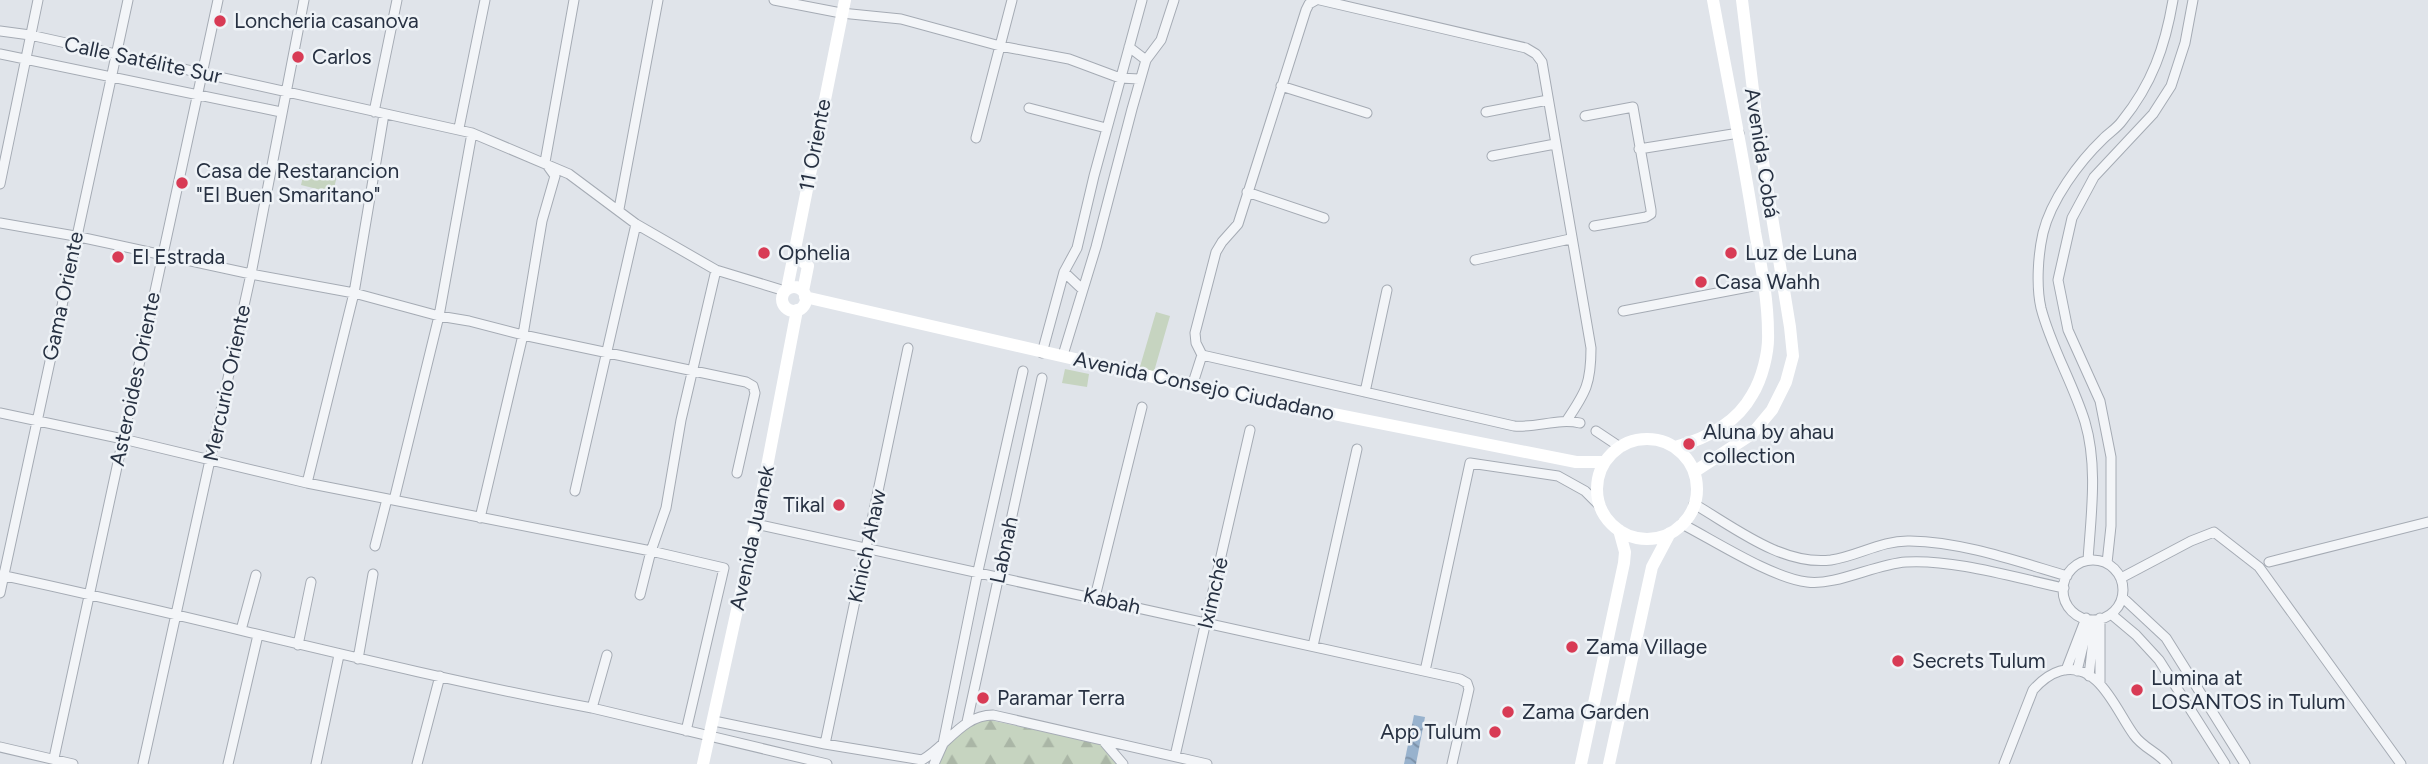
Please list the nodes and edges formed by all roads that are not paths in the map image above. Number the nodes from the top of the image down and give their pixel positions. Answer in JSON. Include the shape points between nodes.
{"nodes":[{"id":1,"x":38,"y":0,"type":"edge"},
{"id":2,"x":128,"y":0,"type":"edge"},
{"id":3,"x":218,"y":0,"type":"edge"},
{"id":4,"x":304,"y":0,"type":"edge"},
{"id":5,"x":397,"y":0,"type":"edge"},
{"id":6,"x":485,"y":0,"type":"edge"},
{"id":7,"x":575,"y":0,"type":"edge"},
{"id":8,"x":658,"y":0,"type":"edge"},
{"id":9,"x":774,"y":0,"type":"edge"},
{"id":10,"x":845,"y":0,"type":"edge"},
{"id":11,"x":1012,"y":0,"type":"edge"},
{"id":12,"x":1142,"y":0,"type":"edge"},
{"id":13,"x":1174,"y":0,"type":"edge"},
{"id":14,"x":1318,"y":0,"type":"edge"},
{"id":15,"x":1713,"y":0,"type":"edge"},
{"id":16,"x":1742,"y":0,"type":"edge"},
{"id":17,"x":2173,"y":0,"type":"edge"},
{"id":18,"x":2193,"y":0,"type":"edge"},
{"id":19,"x":841,"y":13,"type":"junction"},
{"id":20,"x":0,"y":31,"type":"edge"},
{"id":21,"x":30,"y":35,"type":"junction"},
{"id":22,"x":1000,"y":46,"type":"junction"},
{"id":23,"x":1129,"y":47,"type":"junction"},
{"id":24,"x":0,"y":54,"type":"edge"},
{"id":25,"x":116,"y":54,"type":"junction"},
{"id":26,"x":26,"y":57,"type":"junction"},
{"id":27,"x":1146,"y":60,"type":"junction"},
{"id":28,"x":203,"y":72,"type":"junction"},
{"id":29,"x":111,"y":76,"type":"junction"},
{"id":30,"x":1120,"y":78,"type":"junction"},
{"id":31,"x":1139,"y":79,"type":"junction"},
{"id":32,"x":1281,"y":86,"type":"junction"},
{"id":33,"x":284,"y":92,"type":"junction"},
{"id":34,"x":198,"y":94,"type":"junction"},
{"id":35,"x":1548,"y":100,"type":"junction"},
{"id":36,"x":1030,"y":108,"type":"dead end"},
{"id":37,"x":281,"y":112,"type":"junction"},
{"id":38,"x":374,"y":112,"type":"junction"},
{"id":39,"x":1486,"y":112,"type":"dead end"},
{"id":40,"x":1367,"y":113,"type":"dead end"},
{"id":41,"x":384,"y":114,"type":"junction"},
{"id":42,"x":1585,"y":116,"type":"dead end"},
{"id":43,"x":459,"y":128,"type":"junction"},
{"id":44,"x":1107,"y":128,"type":"junction"},
{"id":45,"x":472,"y":133,"type":"junction"},
{"id":46,"x":1739,"y":133,"type":"junction"},
{"id":47,"x":976,"y":138,"type":"dead end"},
{"id":48,"x":1555,"y":144,"type":"junction"},
{"id":49,"x":1639,"y":149,"type":"junction"},
{"id":50,"x":1492,"y":156,"type":"dead end"},
{"id":51,"x":545,"y":162,"type":"junction"},
{"id":52,"x":1094,"y":176,"type":"junction"},
{"id":53,"x":1113,"y":182,"type":"junction"},
{"id":54,"x":0,"y":184,"type":"edge"},
{"id":55,"x":1247,"y":192,"type":"junction"},
{"id":56,"x":619,"y":209,"type":"junction"},
{"id":57,"x":1324,"y":218,"type":"dead end"},
{"id":58,"x":0,"y":223,"type":"edge"},
{"id":59,"x":636,"y":224,"type":"junction"},
{"id":60,"x":1594,"y":226,"type":"dead end"},
{"id":61,"x":75,"y":236,"type":"junction"},
{"id":62,"x":1570,"y":239,"type":"junction"},
{"id":63,"x":1096,"y":247,"type":"junction"},
{"id":64,"x":1077,"y":248,"type":"junction"},
{"id":65,"x":794,"y":254,"type":"junction"},
{"id":66,"x":161,"y":255,"type":"junction"},
{"id":67,"x":1475,"y":260,"type":"dead end"},
{"id":68,"x":716,"y":270,"type":"junction"},
{"id":69,"x":1064,"y":272,"type":"junction"},
{"id":70,"x":251,"y":274,"type":"junction"},
{"id":71,"x":1764,"y":284,"type":"junction"},
{"id":72,"x":1083,"y":289,"type":"junction"},
{"id":73,"x":786,"y":290,"type":"junction"},
{"id":74,"x":1387,"y":290,"type":"dead end"},
{"id":75,"x":354,"y":292,"type":"junction"},
{"id":76,"x":804,"y":294,"type":"junction"},
{"id":77,"x":797,"y":310,"type":"junction"},
{"id":78,"x":1623,"y":312,"type":"dead end"},
{"id":79,"x":439,"y":316,"type":"junction"},
{"id":80,"x":523,"y":335,"type":"junction"},
{"id":81,"x":908,"y":348,"type":"dead end"},
{"id":82,"x":608,"y":352,"type":"junction"},
{"id":83,"x":1042,"y":352,"type":"junction"},
{"id":84,"x":1063,"y":355,"type":"junction"},
{"id":85,"x":1202,"y":355,"type":"junction"},
{"id":86,"x":692,"y":371,"type":"junction"},
{"id":87,"x":1023,"y":371,"type":"dead end"},
{"id":88,"x":1042,"y":378,"type":"dead end"},
{"id":89,"x":1192,"y":386,"type":"junction"},
{"id":90,"x":1365,"y":392,"type":"junction"},
{"id":91,"x":1142,"y":407,"type":"dead end"},
{"id":92,"x":0,"y":413,"type":"edge"},
{"id":93,"x":1567,"y":420,"type":"junction"},
{"id":94,"x":37,"y":421,"type":"junction"},
{"id":95,"x":1580,"y":423,"type":"dead end"},
{"id":96,"x":1250,"y":430,"type":"dead end"},
{"id":97,"x":1596,"y":431,"type":"dead end"},
{"id":98,"x":123,"y":439,"type":"junction"},
{"id":99,"x":1620,"y":447,"type":"junction"},
{"id":100,"x":1675,"y":447,"type":"junction"},
{"id":101,"x":1357,"y":449,"type":"dead end"},
{"id":102,"x":210,"y":459,"type":"junction"},
{"id":103,"x":1605,"y":462,"type":"junction"},
{"id":104,"x":1694,"y":472,"type":"junction"},
{"id":105,"x":737,"y":473,"type":"dead end"},
{"id":106,"x":307,"y":483,"type":"junction"},
{"id":107,"x":575,"y":491,"type":"dead end"},
{"id":108,"x":391,"y":500,"type":"junction"},
{"id":109,"x":1694,"y":504,"type":"junction"},
{"id":110,"x":1600,"y":506,"type":"junction"},
{"id":111,"x":480,"y":517,"type":"junction"},
{"id":112,"x":2428,"y":522,"type":"edge"},
{"id":113,"x":756,"y":524,"type":"junction"},
{"id":114,"x":1682,"y":524,"type":"junction"},
{"id":115,"x":1619,"y":530,"type":"junction"},
{"id":116,"x":1670,"y":533,"type":"junction"},
{"id":117,"x":375,"y":546,"type":"dead end"},
{"id":118,"x":867,"y":546,"type":"junction"},
{"id":119,"x":651,"y":551,"type":"junction"},
{"id":120,"x":2088,"y":561,"type":"junction"},
{"id":121,"x":2269,"y":562,"type":"dead end"},
{"id":122,"x":2108,"y":563,"type":"junction"},
{"id":123,"x":978,"y":571,"type":"junction"},
{"id":124,"x":373,"y":574,"type":"dead end"},
{"id":125,"x":2,"y":575,"type":"edge"},
{"id":126,"x":256,"y":575,"type":"dead end"},
{"id":127,"x":998,"y":576,"type":"junction"},
{"id":128,"x":2067,"y":576,"type":"junction"},
{"id":129,"x":2121,"y":578,"type":"junction"},
{"id":130,"x":311,"y":582,"type":"dead end"},
{"id":131,"x":2064,"y":589,"type":"junction"},
{"id":132,"x":0,"y":593,"type":"edge"},
{"id":133,"x":90,"y":595,"type":"junction"},
{"id":134,"x":640,"y":595,"type":"dead end"},
{"id":135,"x":1095,"y":597,"type":"junction"},
{"id":136,"x":2122,"y":597,"type":"junction"},
{"id":137,"x":174,"y":613,"type":"junction"},
{"id":138,"x":2111,"y":614,"type":"junction"},
{"id":139,"x":2093,"y":619,"type":"junction"},
{"id":140,"x":1207,"y":622,"type":"junction"},
{"id":141,"x":241,"y":630,"type":"junction"},
{"id":142,"x":258,"y":635,"type":"junction"},
{"id":143,"x":298,"y":645,"type":"junction"},
{"id":144,"x":1313,"y":646,"type":"junction"},
{"id":145,"x":607,"y":655,"type":"dead end"},
{"id":146,"x":338,"y":656,"type":"junction"},
{"id":147,"x":358,"y":659,"type":"junction"},
{"id":148,"x":2066,"y":670,"type":"junction"},
{"id":149,"x":1424,"y":671,"type":"junction"},
{"id":150,"x":2077,"y":671,"type":"junction"},
{"id":151,"x":440,"y":676,"type":"junction"},
{"id":152,"x":2089,"y":676,"type":"junction"},
{"id":153,"x":2100,"y":684,"type":"junction"},
{"id":154,"x":592,"y":708,"type":"junction"},
{"id":155,"x":714,"y":721,"type":"junction"},
{"id":156,"x":967,"y":722,"type":"junction"},
{"id":157,"x":685,"y":732,"type":"junction"},
{"id":158,"x":710,"y":738,"type":"junction"},
{"id":159,"x":1104,"y":742,"type":"junction"},
{"id":160,"x":825,"y":744,"type":"junction"},
{"id":161,"x":943,"y":744,"type":"junction"},
{"id":162,"x":0,"y":747,"type":"edge"},
{"id":163,"x":1175,"y":756,"type":"junction"},
{"id":164,"x":54,"y":758,"type":"junction"},
{"id":165,"x":2241,"y":762,"type":"edge"},
{"id":166,"x":73,"y":764,"type":"edge"},
{"id":167,"x":143,"y":764,"type":"edge"},
{"id":168,"x":228,"y":764,"type":"edge"},
{"id":169,"x":316,"y":764,"type":"edge"},
{"id":170,"x":417,"y":764,"type":"edge"},
{"id":171,"x":703,"y":764,"type":"edge"},
{"id":172,"x":827,"y":764,"type":"edge"},
{"id":173,"x":934,"y":764,"type":"edge"},
{"id":174,"x":1123,"y":764,"type":"edge"},
{"id":175,"x":1207,"y":764,"type":"edge"},
{"id":176,"x":1452,"y":764,"type":"edge"},
{"id":177,"x":1581,"y":764,"type":"edge"},
{"id":178,"x":1609,"y":764,"type":"edge"},
{"id":179,"x":2004,"y":764,"type":"edge"},
{"id":180,"x":2167,"y":764,"type":"edge"},
{"id":181,"x":2225,"y":764,"type":"edge"},
{"id":182,"x":2401,"y":764,"type":"edge"}],
"edges":[{"from":1,"to":21,"type":"street"},
{"from":2,"to":25,"type":"street","name":"Gama Oriente"},
{"from":3,"to":28,"type":"street","name":"Asteroides Oriente"},
{"from":4,"to":33,"type":"street","name":"Mercurio Oriente"},
{"from":5,"to":38,"type":"street"},
{"from":6,"to":43,"type":"street"},
{"from":7,"to":51,"type":"street"},
{"from":8,"to":56,"type":"street"},
{"from":9,"to":19,"type":"street"},
{"from":10,"to":19,"type":"street","name":"11 Oriente"},
{"from":11,"to":22,"type":"street"},
{"from":12,"to":23,"type":"street"},
{"from":13,"to":27,"type":"street","via":[[1161,40]]},
{"from":14,"to":32,"type":"street","via":[[1306,10]]},
{"from":14,"to":35,"type":"street","via":[[1526,48],[1542,62]]},
{"from":15,"to":46,"type":"street","name":"Avenida Cobá"},
{"from":16,"to":104,"type":"street","name":"Avenida Cobá","via":[[1793,356],[1772,410],[1752,434]]},
{"from":17,"to":120,"type":"street","via":[[2167,35],[2150,82],[2121,123],[2079,165],[2043,232],[2041,306],[2091,448]]},
{"from":18,"to":122,"type":"street","via":[[2171,86],[2153,114],[2094,177],[2071,218],[2058,280],[2068,330],[2100,401],[2111,457]]},
{"from":19,"to":22,"type":"street","via":[[901,19]]},
{"from":19,"to":65,"type":"street","name":"11 Oriente"},
{"from":20,"to":21,"type":"street","name":"Calle Satélite Sur"},
{"from":21,"to":25,"type":"street","name":"Calle Satélite Sur"},
{"from":21,"to":26,"type":"street"},
{"from":22,"to":30,"type":"street","via":[[1069,59]]},
{"from":22,"to":47,"type":"street"},
{"from":23,"to":27,"type":"street"},
{"from":23,"to":30,"type":"street"},
{"from":24,"to":26,"type":"street","name":"Calle Satélite Sur"},
{"from":25,"to":28,"type":"street","name":"Calle Satélite Sur"},
{"from":25,"to":29,"type":"street","name":"Gama Oriente"},
{"from":26,"to":29,"type":"street","name":"Calle Satélite Sur"},
{"from":26,"to":54,"type":"street"},
{"from":27,"to":31,"type":"street"},
{"from":28,"to":33,"type":"street","name":"Calle Satélite Sur"},
{"from":28,"to":34,"type":"street","name":"Asteroides Oriente"},
{"from":29,"to":34,"type":"street","name":"Calle Satélite Sur"},
{"from":29,"to":61,"type":"street","name":"Gama Oriente"},
{"from":30,"to":31,"type":"street"},
{"from":30,"to":44,"type":"street"},
{"from":31,"to":53,"type":"street"},
{"from":32,"to":40,"type":"street"},
{"from":32,"to":55,"type":"street"},
{"from":33,"to":37,"type":"street","name":"Mercurio Oriente"},
{"from":33,"to":38,"type":"street","name":"Calle Satélite Sur"},
{"from":34,"to":37,"type":"street","name":"Calle Satélite Sur"},
{"from":34,"to":66,"type":"street","name":"Asteroides Oriente"},
{"from":35,"to":39,"type":"street"},
{"from":35,"to":48,"type":"street"},
{"from":36,"to":44,"type":"street"},
{"from":37,"to":70,"type":"street","name":"Mercurio Oriente"},
{"from":38,"to":41,"type":"street","name":"Calle Satélite Sur"},
{"from":41,"to":43,"type":"street","name":"Calle Satélite Sur"},
{"from":41,"to":75,"type":"street"},
{"from":42,"to":49,"type":"street","via":[[1633,107]]},
{"from":43,"to":45,"type":"street","name":"Calle Satélite Sur"},
{"from":44,"to":52,"type":"street"},
{"from":45,"to":51,"type":"street","name":"Calle Satélite Sur"},
{"from":45,"to":79,"type":"street"},
{"from":46,"to":49,"type":"street"},
{"from":46,"to":71,"type":"street","name":"Avenida Cobá"},
{"from":48,"to":50,"type":"street"},
{"from":48,"to":62,"type":"street"},
{"from":49,"to":60,"type":"street","via":[[1650,214]]},
{"from":51,"to":56,"type":"street","name":"Calle Satélite Sur"},
{"from":51,"to":80,"type":"street","via":[[555,176],[542,221]]},
{"from":52,"to":53,"type":"street"},
{"from":52,"to":64,"type":"street"},
{"from":53,"to":63,"type":"street"},
{"from":55,"to":57,"type":"street"},
{"from":55,"to":85,"type":"street","via":[[1238,224],[1216,252],[1195,333]]},
{"from":56,"to":59,"type":"street","name":"Calle Satélite Sur"},
{"from":58,"to":61,"type":"street"},
{"from":59,"to":68,"type":"street","name":"Calle Satélite Sur"},
{"from":59,"to":82,"type":"street"},
{"from":61,"to":66,"type":"street"},
{"from":61,"to":94,"type":"street","name":"Gama Oriente"},
{"from":62,"to":67,"type":"street"},
{"from":62,"to":93,"type":"street","via":[[1591,348],[1591,373],[1584,396]]},
{"from":63,"to":64,"type":"street"},
{"from":63,"to":72,"type":"street"},
{"from":64,"to":69,"type":"street"},
{"from":65,"to":73,"type":"street","name":"11 Oriente"},
{"from":65,"to":76,"type":"street","via":[[807,265]]},
{"from":66,"to":70,"type":"street"},
{"from":66,"to":98,"type":"street","name":"Asteroides Oriente"},
{"from":68,"to":73,"type":"street","name":"Calle Satélite Sur"},
{"from":68,"to":86,"type":"street"},
{"from":69,"to":72,"type":"street"},
{"from":69,"to":83,"type":"street"},
{"from":70,"to":75,"type":"street"},
{"from":70,"to":102,"type":"street","name":"Mercurio Oriente"},
{"from":71,"to":78,"type":"street"},
{"from":71,"to":100,"type":"street","name":"Avenida Cobá","via":[[1769,335],[1753,394],[1737,416],[1717,430]]},
{"from":72,"to":84,"type":"street"},
{"from":73,"to":76,"type":"street","via":[[796,287]]},
{"from":73,"to":77,"type":"street","via":[[783,305]]},
{"from":74,"to":90,"type":"street"},
{"from":75,"to":79,"type":"street"},
{"from":75,"to":106,"type":"street"},
{"from":76,"to":77,"type":"street","via":[[803,306]]},
{"from":76,"to":83,"type":"street","name":"Avenida Consejo Ciudadano"},
{"from":77,"to":113,"type":"street","name":"Avenida Juanek"},
{"from":79,"to":80,"type":"street"},
{"from":79,"to":108,"type":"street"},
{"from":80,"to":82,"type":"street"},
{"from":80,"to":111,"type":"street"},
{"from":81,"to":118,"type":"street","name":"Kinich Ahaw"},
{"from":82,"to":86,"type":"street"},
{"from":82,"to":107,"type":"street"},
{"from":83,"to":84,"type":"street","name":"Avenida Consejo Ciudadano"},
{"from":84,"to":89,"type":"street","name":"Avenida Consejo Ciudadano"},
{"from":85,"to":89,"type":"street"},
{"from":85,"to":90,"type":"street"},
{"from":86,"to":105,"type":"street","via":[[746,382],[755,389]]},
{"from":86,"to":119,"type":"street","via":[[666,508]]},
{"from":87,"to":123,"type":"street"},
{"from":88,"to":127,"type":"street","name":"Labnah"},
{"from":89,"to":103,"type":"street","name":"Avenida Consejo Ciudadano","via":[[1576,462]]},
{"from":90,"to":93,"type":"street","via":[[1514,426]]},
{"from":91,"to":135,"type":"street"},
{"from":92,"to":94,"type":"street"},
{"from":93,"to":95,"type":"street"},
{"from":94,"to":98,"type":"street"},
{"from":94,"to":125,"type":"street","name":"Gama Oriente"},
{"from":96,"to":140,"type":"street","name":"Iximché"},
{"from":97,"to":99,"type":"street"},
{"from":98,"to":102,"type":"street"},
{"from":98,"to":133,"type":"street","name":"Asteroides Oriente"},
{"from":99,"to":100,"type":"street","via":[[1653,439]]},
{"from":99,"to":103,"type":"street"},
{"from":100,"to":104,"type":"street"},
{"from":101,"to":144,"type":"street"},
{"from":102,"to":106,"type":"street"},
{"from":102,"to":137,"type":"street","name":"Mercurio Oriente"},
{"from":103,"to":110,"type":"street","via":[[1598,484]]},
{"from":104,"to":109,"type":"street"},
{"from":106,"to":108,"type":"street"},
{"from":108,"to":111,"type":"street"},
{"from":108,"to":117,"type":"street"},
{"from":109,"to":114,"type":"street"},
{"from":109,"to":128,"type":"street","via":[[1771,548],[1801,559],[1831,560],[1909,541],[1979,551]]},
{"from":110,"to":115,"type":"street"},
{"from":110,"to":149,"type":"street","via":[[1586,491],[1558,476],[1470,463]]},
{"from":111,"to":119,"type":"street"},
{"from":112,"to":121,"type":"street"},
{"from":113,"to":118,"type":"street","name":"Kabah"},
{"from":113,"to":155,"type":"street","name":"Avenida Juanek"},
{"from":114,"to":116,"type":"street"},
{"from":114,"to":131,"type":"street","via":[[1764,567],[1809,583],[1910,562],[1957,566]]},
{"from":115,"to":116,"type":"street","via":[[1644,539]]},
{"from":115,"to":177,"type":"street","via":[[1624,563]]},
{"from":116,"to":178,"type":"street","via":[[1653,567]]},
{"from":118,"to":123,"type":"street","name":"Kabah"},
{"from":118,"to":160,"type":"street","name":"Kinich Ahaw"},
{"from":119,"to":134,"type":"street"},
{"from":119,"to":157,"type":"street","via":[[724,568]]},
{"from":120,"to":122,"type":"street"},
{"from":120,"to":128,"type":"street"},
{"from":122,"to":129,"type":"street"},
{"from":123,"to":127,"type":"street","name":"Kabah"},
{"from":123,"to":161,"type":"street"},
{"from":124,"to":147,"type":"street"},
{"from":125,"to":132,"type":"street","name":"Gama Oriente"},
{"from":125,"to":133,"type":"street"},
{"from":126,"to":141,"type":"street"},
{"from":127,"to":135,"type":"street","name":"Kabah"},
{"from":127,"to":156,"type":"street","name":"Labnah"},
{"from":128,"to":131,"type":"street"},
{"from":129,"to":136,"type":"street"},
{"from":129,"to":182,"type":"street","via":[[2214,532],[2259,567]]},
{"from":130,"to":143,"type":"street"},
{"from":131,"to":139,"type":"street","via":[[2069,607]]},
{"from":133,"to":137,"type":"street"},
{"from":133,"to":164,"type":"street","name":"Asteroides Oriente"},
{"from":135,"to":140,"type":"street","name":"Kabah"},
{"from":136,"to":138,"type":"street"},
{"from":136,"to":165,"type":"street","via":[[2165,638]]},
{"from":137,"to":141,"type":"street"},
{"from":137,"to":167,"type":"street","name":"Mercurio Oriente"},
{"from":138,"to":139,"type":"street"},
{"from":138,"to":181,"type":"street","via":[[2159,660]]},
{"from":139,"to":148,"type":"street"},
{"from":139,"to":150,"type":"street"},
{"from":139,"to":152,"type":"street"},
{"from":139,"to":153,"type":"street"},
{"from":140,"to":144,"type":"street","name":"Kabah"},
{"from":140,"to":163,"type":"street","name":"Iximché"},
{"from":141,"to":142,"type":"street"},
{"from":142,"to":143,"type":"street"},
{"from":142,"to":168,"type":"street"},
{"from":143,"to":146,"type":"street"},
{"from":144,"to":149,"type":"street","name":"Kabah"},
{"from":145,"to":154,"type":"street"},
{"from":146,"to":147,"type":"street"},
{"from":146,"to":169,"type":"street"},
{"from":147,"to":151,"type":"street"},
{"from":148,"to":150,"type":"street"},
{"from":148,"to":179,"type":"street","via":[[2033,690]]},
{"from":149,"to":176,"type":"street","name":"Kabah","via":[[1460,679],[1469,689]]},
{"from":150,"to":152,"type":"street"},
{"from":151,"to":154,"type":"street"},
{"from":151,"to":170,"type":"street"},
{"from":152,"to":153,"type":"street"},
{"from":153,"to":180,"type":"street","via":[[2138,741]]},
{"from":154,"to":157,"type":"street"},
{"from":155,"to":158,"type":"street","name":"Avenida Juanek"},
{"from":155,"to":160,"type":"street"},
{"from":156,"to":159,"type":"street","via":[[979,715],[993,715]]},
{"from":156,"to":161,"type":"street"},
{"from":157,"to":158,"type":"street"},
{"from":158,"to":171,"type":"street","name":"Avenida Juanek"},
{"from":158,"to":172,"type":"street"},
{"from":159,"to":163,"type":"street"},
{"from":159,"to":174,"type":"street"},
{"from":160,"to":161,"type":"street","via":[[922,760]]},
{"from":161,"to":173,"type":"street"},
{"from":162,"to":164,"type":"street"},
{"from":163,"to":175,"type":"street"},
{"from":164,"to":166,"type":"street"}]}
